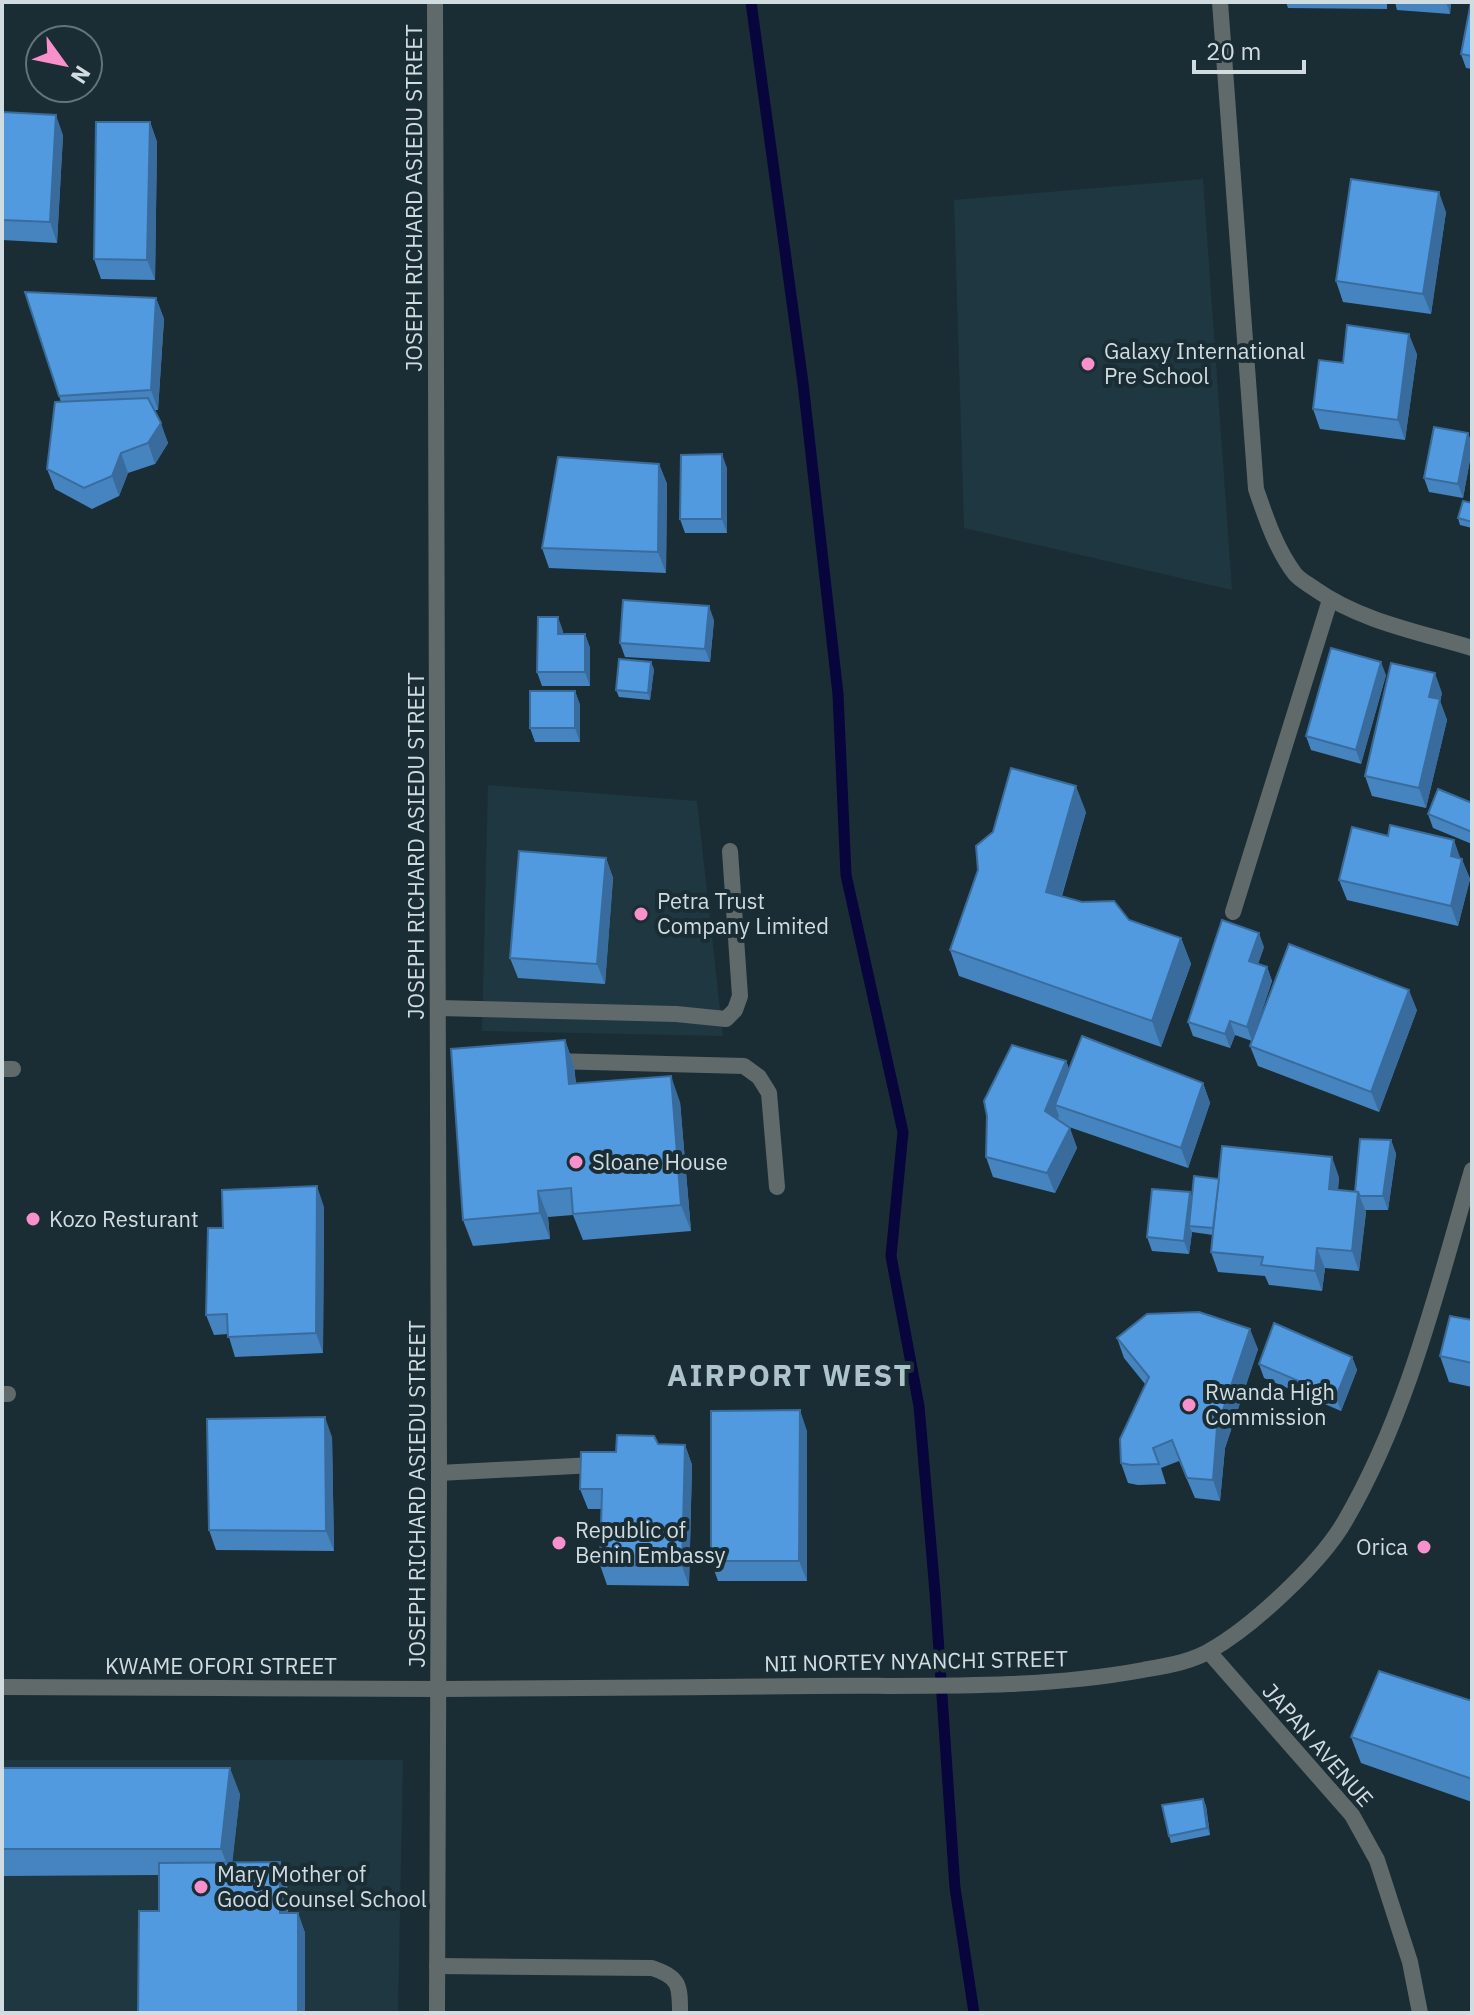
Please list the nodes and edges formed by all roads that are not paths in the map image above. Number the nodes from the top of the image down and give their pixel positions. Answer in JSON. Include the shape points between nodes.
{"nodes":[{"id":1,"x":435,"y":2,"type":"edge"},
{"id":2,"x":1220,"y":2,"type":"edge"},
{"id":3,"x":1330,"y":600,"type":"junction"},
{"id":4,"x":1472,"y":648,"type":"edge"},
{"id":5,"x":730,"y":851,"type":"dead end"},
{"id":6,"x":1233,"y":912,"type":"dead end"},
{"id":7,"x":439,"y":1008,"type":"junction"},
{"id":8,"x":530,"y":1060,"type":"edge"},
{"id":9,"x":1472,"y":1170,"type":"edge"},
{"id":10,"x":777,"y":1187,"type":"dead end"},
{"id":11,"x":594,"y":1465,"type":"edge"},
{"id":12,"x":439,"y":1473,"type":"junction"},
{"id":13,"x":1209,"y":1652,"type":"junction"},
{"id":14,"x":2,"y":1687,"type":"edge"},
{"id":15,"x":439,"y":1689,"type":"junction"},
{"id":16,"x":437,"y":1966,"type":"junction"},
{"id":17,"x":437,"y":2013,"type":"edge"},
{"id":18,"x":680,"y":2013,"type":"edge"},
{"id":19,"x":1420,"y":2013,"type":"edge"}],
"edges":[{"from":1,"to":7,"type":"street","name":"JOSEPH RICHARD ASIEDU STREET"},
{"from":2,"to":3,"type":"street","via":[[1256,489],[1297,577]]},
{"from":3,"to":4,"type":"street"},
{"from":3,"to":6,"type":"street"},
{"from":5,"to":7,"type":"street","via":[[740,996],[726,1019]]},
{"from":7,"to":12,"type":"street","name":"JOSEPH RICHARD ASIEDU STREET","via":[[446,1057]]},
{"from":8,"to":10,"type":"street","via":[[744,1066],[769,1093]]},
{"from":9,"to":13,"type":"street","name":"NII NORTEY NYANCHI STREET","via":[[1393,1425],[1344,1524],[1262,1613]]},
{"from":11,"to":12,"type":"street"},
{"from":12,"to":15,"type":"street","name":"JOSEPH RICHARD ASIEDU STREET"},
{"from":13,"to":15,"type":"street","name":"NII NORTEY NYANCHI STREET","via":[[1126,1673],[970,1686]]},
{"from":13,"to":19,"type":"street","name":"JAPAN AVENUE","via":[[1352,1815],[1377,1860],[1410,1962]]},
{"from":14,"to":15,"type":"street","name":"KWAME OFORI STREET"},
{"from":15,"to":16,"type":"street","name":"JOSEPH RICHARD ASIEDU STREET"},
{"from":16,"to":17,"type":"street","name":"JOSEPH RICHARD ASIEDU STREET"},
{"from":16,"to":18,"type":"street","via":[[652,1968],[669,1973],[680,1988]]}]}
